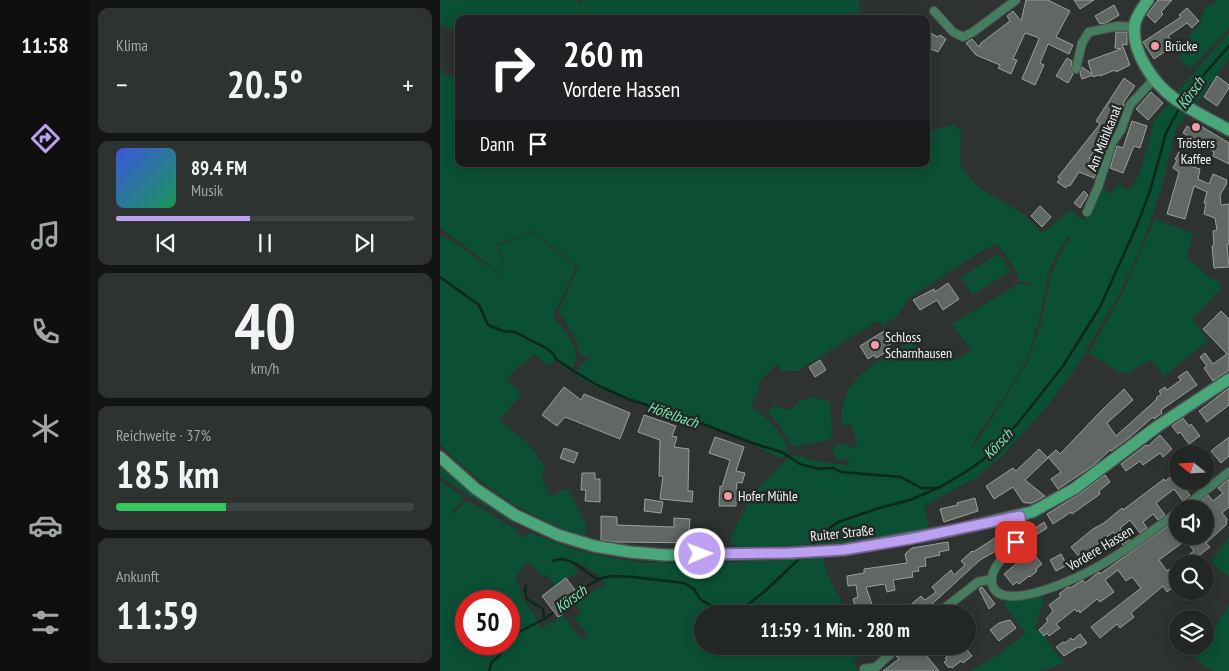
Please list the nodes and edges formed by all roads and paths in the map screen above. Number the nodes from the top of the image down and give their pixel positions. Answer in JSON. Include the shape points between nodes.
{"nodes":[{"id":1,"x":1016,"y":0,"type":"edge"},
{"id":2,"x":1148,"y":0,"type":"edge"},
{"id":3,"x":934,"y":11,"type":"dead end"},
{"id":4,"x":1135,"y":27,"type":"junction"},
{"id":5,"x":1076,"y":69,"type":"dead end"},
{"id":6,"x":1154,"y":79,"type":"junction"},
{"id":7,"x":1229,"y":130,"type":"edge"},
{"id":8,"x":1087,"y":212,"type":"dead end"},
{"id":9,"x":1229,"y":379,"type":"edge"},
{"id":10,"x":440,"y":457,"type":"edge"},
{"id":11,"x":1229,"y":472,"type":"edge"},
{"id":12,"x":1193,"y":500,"type":"edge"},
{"id":13,"x":1020,"y":516,"type":"junction"},
{"id":14,"x":1169,"y":518,"type":"edge"},
{"id":15,"x":992,"y":579,"type":"junction"},
{"id":16,"x":949,"y":605,"type":"edge"},
{"id":17,"x":889,"y":655,"type":"edge"},
{"id":18,"x":864,"y":669,"type":"dead end"}],
"edges":[{"from":1,"to":3,"type":"street","via":[[963,37]]},
{"from":2,"to":4,"type":"main road"},
{"from":4,"to":5,"type":"street","via":[[1118,26],[1089,32],[1082,43]]},
{"from":4,"to":6,"type":"main road","via":[[1138,50]]},
{"from":6,"to":7,"type":"main road","via":[[1173,98]]},
{"from":6,"to":8,"type":"street","name":"Am Mühlkanal","via":[[1130,105],[1121,130],[1112,143]]},
{"from":9,"to":13,"type":"main road","name":"Ruiter Straße","via":[[1158,426],[1068,493]]},
{"from":10,"to":13,"type":"main road","name":"Ruiter Straße","via":[[476,489],[515,515],[588,545],[630,552],[665,555],[852,549]]},
{"from":11,"to":12,"type":"street"},
{"from":13,"to":15,"type":"street","via":[[1018,538],[994,569]]},
{"from":14,"to":15,"type":"street","name":"Vordere Hassen","via":[[1099,566],[1045,590],[1007,596],[996,590]]},
{"from":15,"to":16,"type":"street","via":[[976,583]]},
{"from":17,"to":18,"type":"street","via":[[876,667]]}]}
